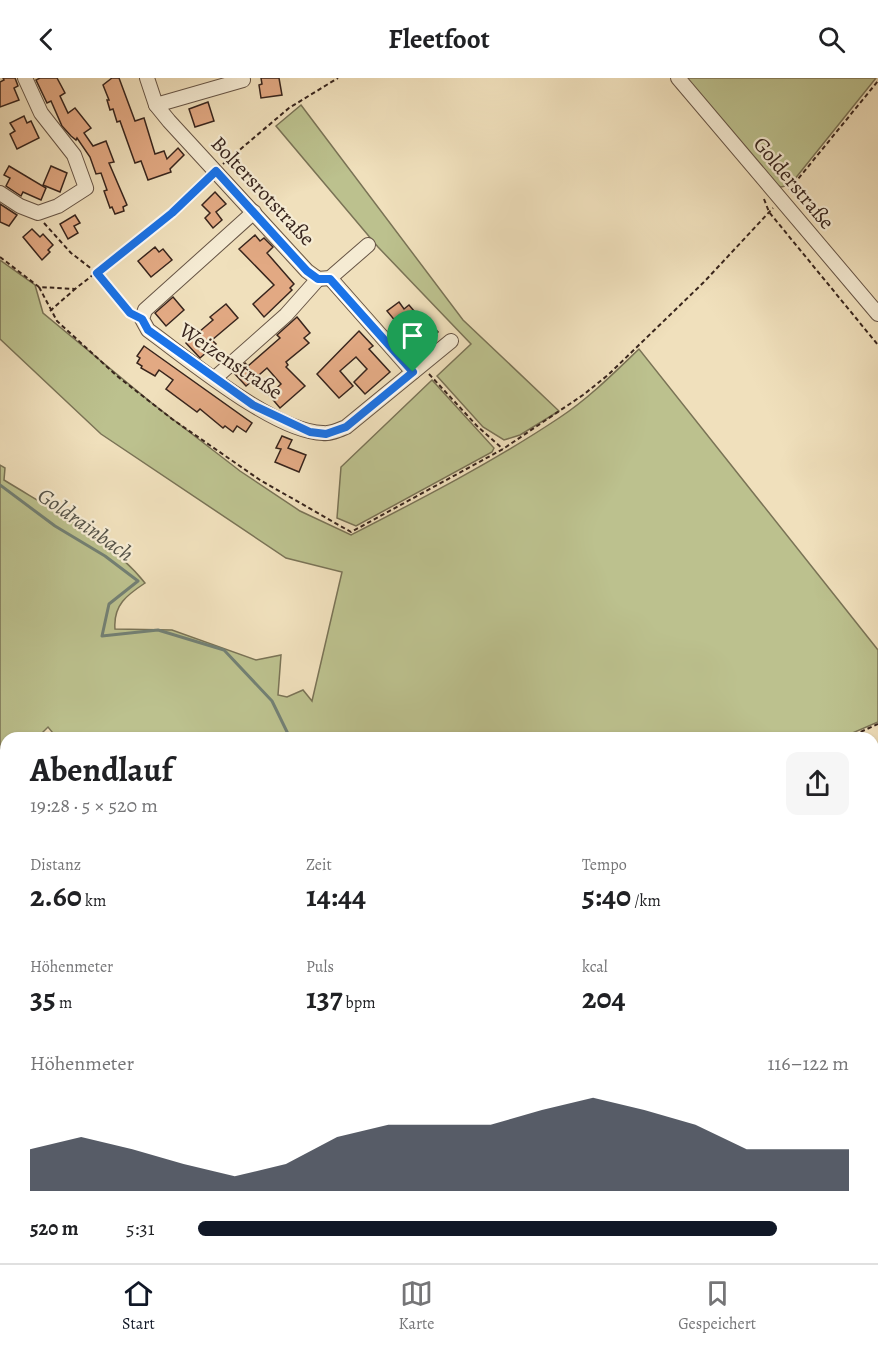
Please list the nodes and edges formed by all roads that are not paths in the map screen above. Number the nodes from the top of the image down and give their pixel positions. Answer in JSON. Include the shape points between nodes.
{"nodes":[{"id":1,"x":25,"y":78,"type":"edge"},
{"id":2,"x":147,"y":78,"type":"edge"},
{"id":3,"x":678,"y":78,"type":"edge"},
{"id":4,"x":243,"y":80,"type":"dead end"},
{"id":5,"x":156,"y":105,"type":"junction"},
{"id":6,"x":0,"y":193,"type":"edge"},
{"id":7,"x":254,"y":212,"type":"junction"},
{"id":8,"x":368,"y":245,"type":"dead end"},
{"id":9,"x":324,"y":279,"type":"junction"},
{"id":10,"x":878,"y":314,"type":"edge"},
{"id":11,"x":451,"y":341,"type":"dead end"},
{"id":12,"x":418,"y":369,"type":"junction"},
{"id":13,"x":215,"y":378,"type":"junction"}],
"edges":[{"from":1,"to":6,"type":"street","via":[[41,113],[74,155],[86,188],[58,206],[38,213]]},
{"from":2,"to":5,"type":"street","name":"Boltersrotstraße"},
{"from":3,"to":10,"type":"street","name":"Golderstraße"},
{"from":4,"to":5,"type":"street"},
{"from":5,"to":7,"type":"street","name":"Boltersrotstraße"},
{"from":7,"to":9,"type":"street","name":"Boltersrotstraße","via":[[307,271]]},
{"from":7,"to":13,"type":"street","name":"Weizenstraße","via":[[145,310],[142,319],[148,330]]},
{"from":8,"to":9,"type":"street"},
{"from":9,"to":12,"type":"street","name":"Boltersrotstraße"},
{"from":9,"to":13,"type":"street"},
{"from":11,"to":12,"type":"street","name":"Weizenstraße"},
{"from":12,"to":13,"type":"street","name":"Weizenstraße","via":[[346,427],[326,434],[310,432],[275,417]]}]}
